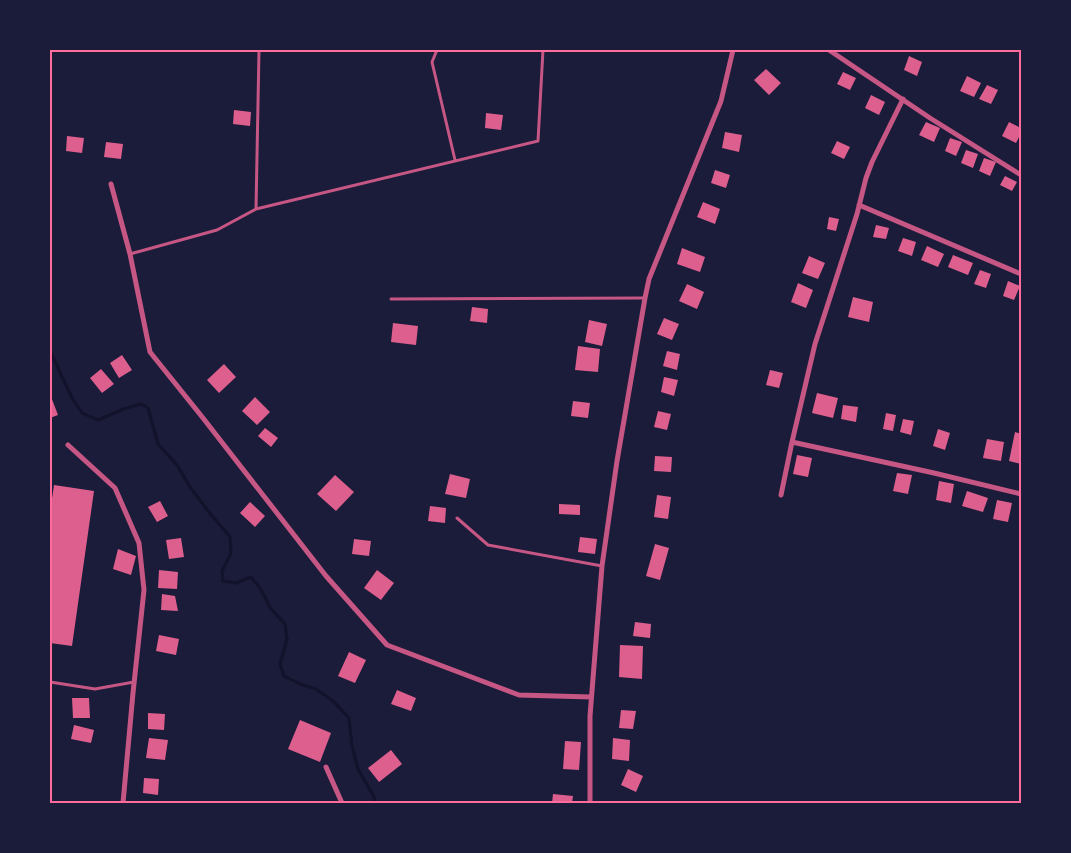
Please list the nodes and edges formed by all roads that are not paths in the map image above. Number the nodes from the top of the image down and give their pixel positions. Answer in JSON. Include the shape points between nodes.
{"nodes":[{"id":1,"x":259,"y":50,"type":"edge"},
{"id":2,"x":437,"y":50,"type":"edge"},
{"id":3,"x":543,"y":50,"type":"edge"},
{"id":4,"x":733,"y":50,"type":"edge"},
{"id":5,"x":829,"y":50,"type":"edge"},
{"id":6,"x":903,"y":99,"type":"junction"},
{"id":7,"x":455,"y":160,"type":"junction"},
{"id":8,"x":1021,"y":175,"type":"edge"},
{"id":9,"x":111,"y":184,"type":"dead end"},
{"id":10,"x":859,"y":205,"type":"junction"},
{"id":11,"x":256,"y":209,"type":"junction"},
{"id":12,"x":130,"y":254,"type":"junction"},
{"id":13,"x":1021,"y":274,"type":"edge"},
{"id":14,"x":645,"y":298,"type":"junction"},
{"id":15,"x":390,"y":299,"type":"dead end"},
{"id":16,"x":792,"y":442,"type":"junction"},
{"id":17,"x":68,"y":445,"type":"dead end"},
{"id":18,"x":1021,"y":494,"type":"edge"},
{"id":19,"x":781,"y":495,"type":"dead end"},
{"id":20,"x":457,"y":518,"type":"dead end"},
{"id":21,"x":602,"y":566,"type":"junction"},
{"id":22,"x":50,"y":682,"type":"edge"},
{"id":23,"x":134,"y":682,"type":"junction"},
{"id":24,"x":591,"y":697,"type":"junction"},
{"id":25,"x":326,"y":767,"type":"dead end"},
{"id":26,"x":122,"y":803,"type":"edge"},
{"id":27,"x":342,"y":803,"type":"edge"},
{"id":28,"x":590,"y":803,"type":"edge"}],
"edges":[{"from":1,"to":11,"type":"lane"},
{"from":2,"to":7,"type":"lane","via":[[432,62]]},
{"from":3,"to":7,"type":"lane","via":[[538,142]]},
{"from":4,"to":14,"type":"street","via":[[721,101],[649,278]]},
{"from":5,"to":6,"type":"street"},
{"from":6,"to":8,"type":"street"},
{"from":6,"to":10,"type":"street","via":[[872,162]]},
{"from":7,"to":11,"type":"lane"},
{"from":9,"to":12,"type":"street"},
{"from":10,"to":13,"type":"street"},
{"from":10,"to":16,"type":"street","via":[[815,344]]},
{"from":11,"to":12,"type":"lane","via":[[217,230]]},
{"from":12,"to":24,"type":"street","via":[[150,352],[326,576],[387,645],[520,695]]},
{"from":14,"to":15,"type":"lane"},
{"from":14,"to":21,"type":"street"},
{"from":16,"to":18,"type":"street"},
{"from":16,"to":19,"type":"street"},
{"from":17,"to":23,"type":"street","via":[[115,488],[139,543],[144,590]]},
{"from":20,"to":21,"type":"lane","via":[[488,545]]},
{"from":21,"to":24,"type":"street"},
{"from":22,"to":23,"type":"lane","via":[[95,689]]},
{"from":23,"to":26,"type":"street"},
{"from":24,"to":28,"type":"street"},
{"from":25,"to":27,"type":"street"}]}
